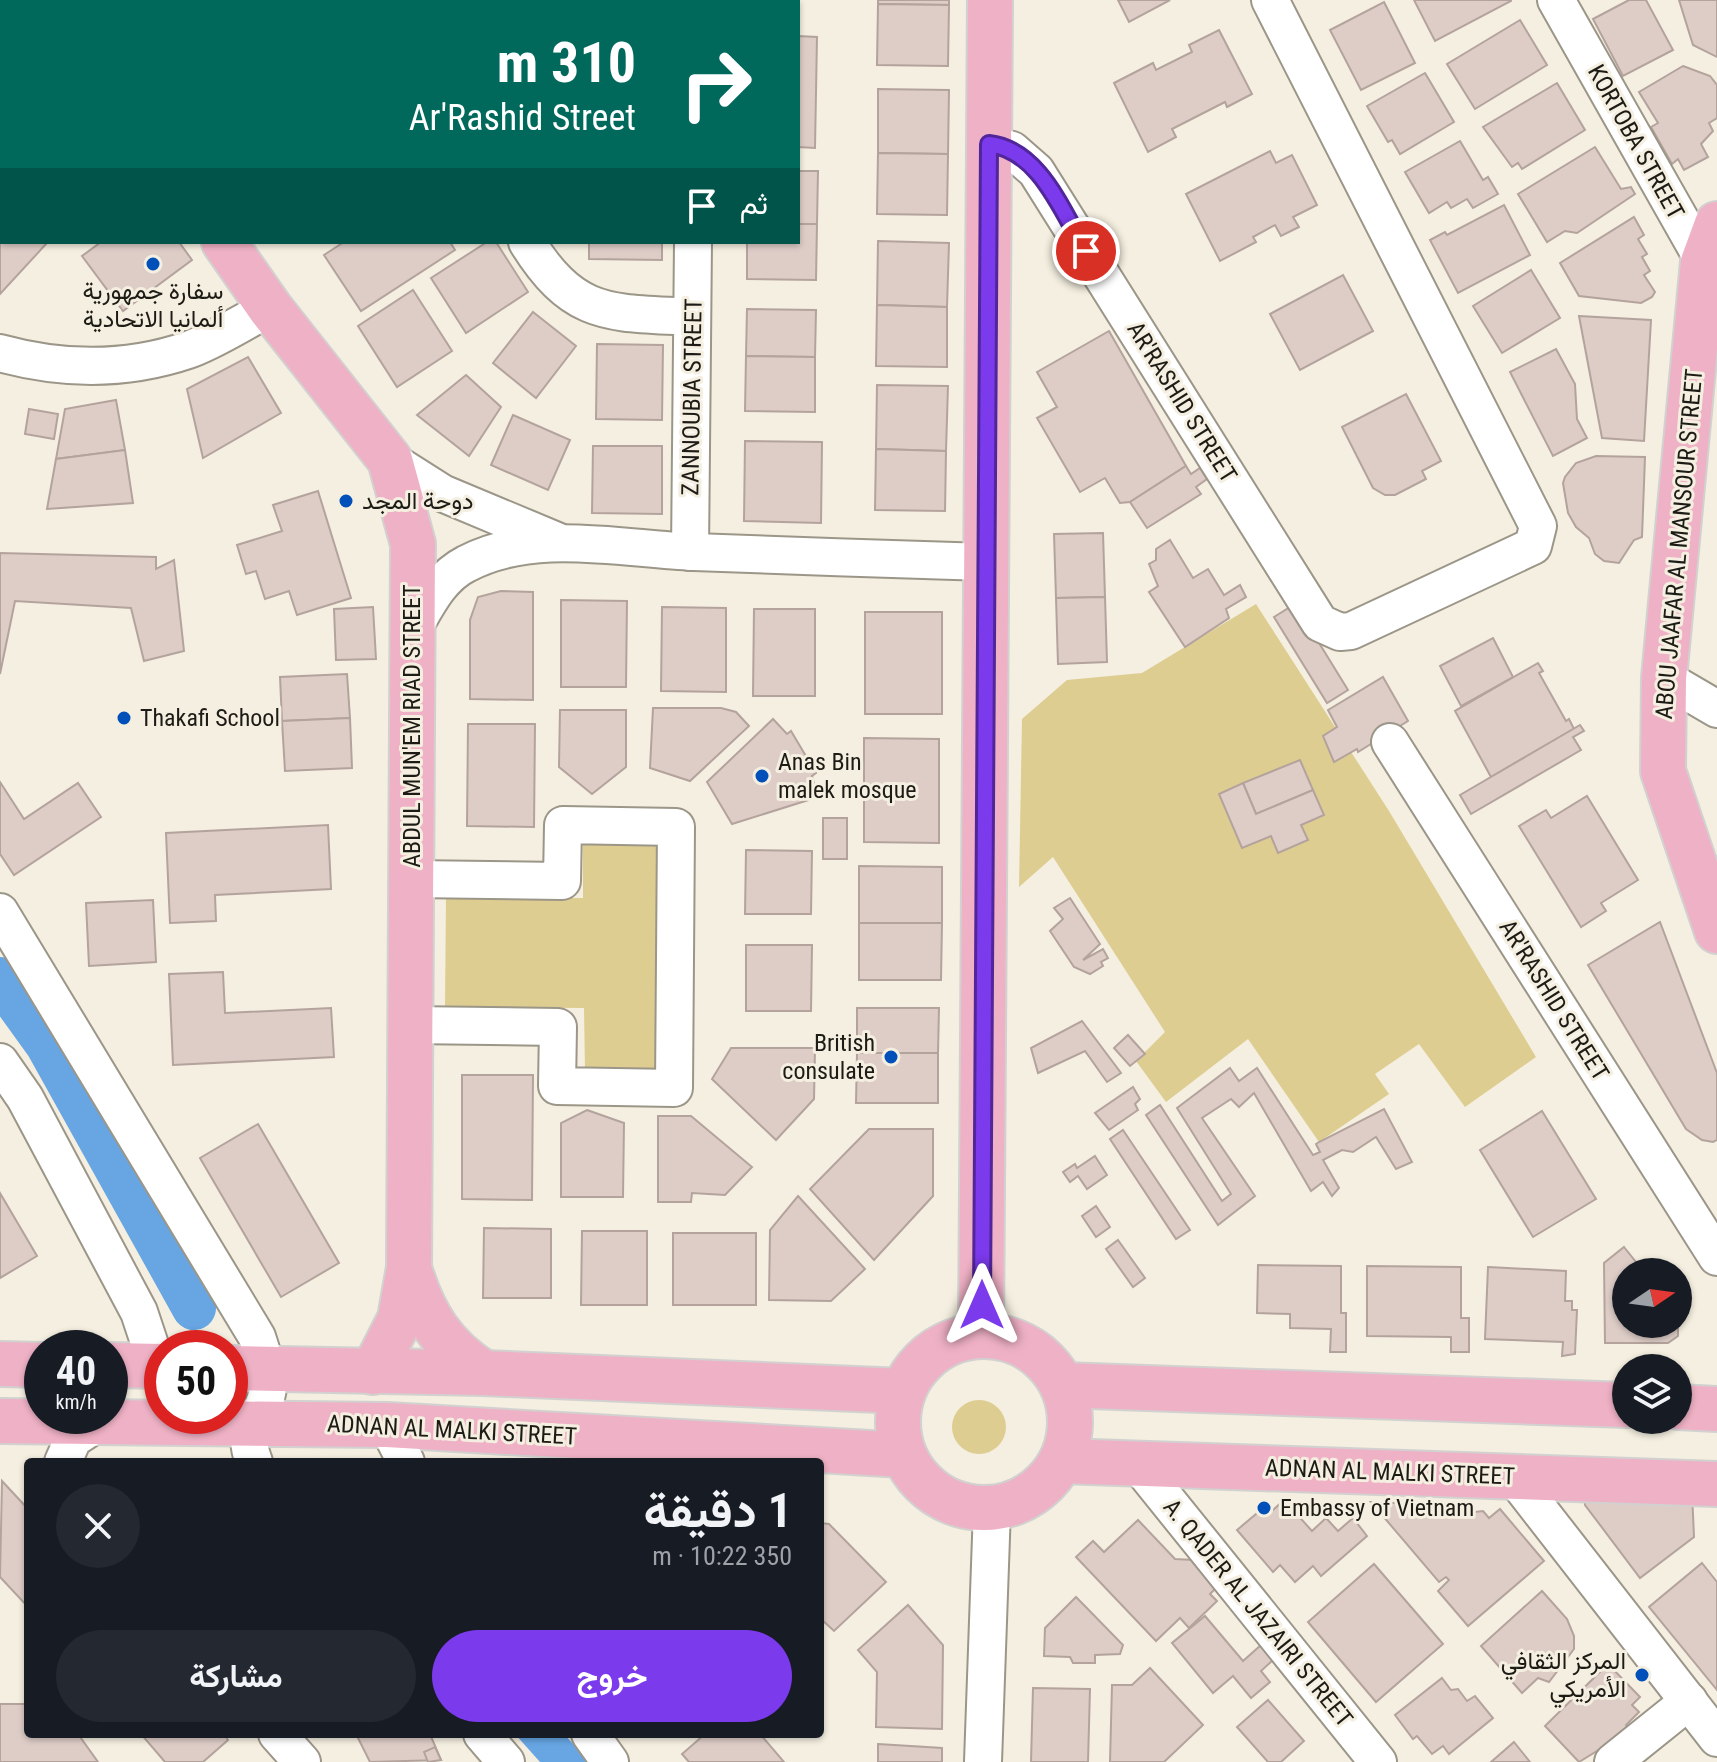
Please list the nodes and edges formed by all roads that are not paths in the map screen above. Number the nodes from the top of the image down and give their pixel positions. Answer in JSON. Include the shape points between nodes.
{"nodes":[{"id":1,"x":990,"y":0,"type":"edge"},
{"id":2,"x":1270,"y":0,"type":"edge"},
{"id":3,"x":1564,"y":3,"type":"edge"},
{"id":4,"x":989,"y":144,"type":"junction"},
{"id":5,"x":225,"y":244,"type":"edge"},
{"id":6,"x":528,"y":244,"type":"edge"},
{"id":7,"x":693,"y":244,"type":"edge"},
{"id":8,"x":1712,"y":257,"type":"edge"},
{"id":9,"x":270,"y":308,"type":"junction"},
{"id":10,"x":692,"y":317,"type":"junction"},
{"id":11,"x":0,"y":353,"type":"edge"},
{"id":12,"x":390,"y":460,"type":"junction"},
{"id":13,"x":562,"y":543,"type":"junction"},
{"id":14,"x":690,"y":552,"type":"junction"},
{"id":15,"x":986,"y":562,"type":"junction"},
{"id":16,"x":413,"y":629,"type":"junction"},
{"id":17,"x":1664,"y":678,"type":"junction"},
{"id":18,"x":1717,"y":709,"type":"edge"},
{"id":19,"x":1390,"y":742,"type":"dead end"},
{"id":20,"x":1683,"y":835,"type":"junction"},
{"id":21,"x":1717,"y":874,"type":"edge"},
{"id":22,"x":411,"y":879,"type":"junction"},
{"id":23,"x":0,"y":912,"type":"edge"},
{"id":24,"x":1717,"y":931,"type":"edge"},
{"id":25,"x":409,"y":1025,"type":"junction"},
{"id":26,"x":0,"y":1062,"type":"edge"},
{"id":27,"x":1717,"y":1257,"type":"edge"},
{"id":28,"x":409,"y":1268,"type":"junction"},
{"id":29,"x":146,"y":1330,"type":"edge"},
{"id":30,"x":981,"y":1336,"type":"junction"},
{"id":31,"x":0,"y":1364,"type":"edge"},
{"id":32,"x":24,"y":1365,"type":"edge"},
{"id":33,"x":248,"y":1369,"type":"edge"},
{"id":34,"x":373,"y":1372,"type":"junction"},
{"id":35,"x":484,"y":1373,"type":"junction"},
{"id":36,"x":1062,"y":1385,"type":"junction"},
{"id":37,"x":903,"y":1391,"type":"junction"},
{"id":38,"x":1612,"y":1405,"type":"edge"},
{"id":39,"x":1692,"y":1408,"type":"edge"},
{"id":40,"x":1717,"y":1409,"type":"edge"},
{"id":41,"x":0,"y":1421,"type":"edge"},
{"id":42,"x":24,"y":1421,"type":"edge"},
{"id":43,"x":128,"y":1426,"type":"edge"},
{"id":44,"x":81,"y":1434,"type":"edge"},
{"id":45,"x":253,"y":1442,"type":"edge"},
{"id":46,"x":396,"y":1443,"type":"edge"},
{"id":47,"x":904,"y":1455,"type":"junction"},
{"id":48,"x":65,"y":1458,"type":"edge"},
{"id":49,"x":1062,"y":1461,"type":"junction"},
{"id":50,"x":1137,"y":1463,"type":"junction"},
{"id":51,"x":1513,"y":1476,"type":"junction"},
{"id":52,"x":1717,"y":1484,"type":"edge"},
{"id":53,"x":992,"y":1509,"type":"junction"},
{"id":54,"x":1689,"y":1701,"type":"junction"},
{"id":55,"x":281,"y":1738,"type":"edge"},
{"id":56,"x":485,"y":1738,"type":"edge"},
{"id":57,"x":593,"y":1738,"type":"edge"},
{"id":58,"x":1717,"y":1738,"type":"edge"},
{"id":59,"x":302,"y":1762,"type":"edge"},
{"id":60,"x":506,"y":1762,"type":"edge"},
{"id":61,"x":610,"y":1762,"type":"edge"},
{"id":62,"x":983,"y":1762,"type":"edge"},
{"id":63,"x":1378,"y":1762,"type":"edge"},
{"id":64,"x":1613,"y":1762,"type":"edge"}],
"edges":[{"from":1,"to":4,"type":"main road"},
{"from":2,"to":4,"type":"street","name":"AR'RASHID STREET","via":[[1538,526],[1536,541],[1351,631],[1320,623],[1036,171],[1012,150]]},
{"from":3,"to":8,"type":"street","name":"KORTOBA STREET"},
{"from":4,"to":15,"type":"main road"},
{"from":5,"to":9,"type":"main road","name":"ABDUL MUN'EM RIAD STREET"},
{"from":6,"to":10,"type":"street","via":[[544,269],[575,297],[606,312]]},
{"from":7,"to":10,"type":"street","name":"ZANNOUBIA STREET"},
{"from":8,"to":17,"type":"main road","name":"ABOU JAAFAR AL MANSOUR STREET"},
{"from":9,"to":11,"type":"street","via":[[190,349],[134,364],[84,367]]},
{"from":9,"to":12,"type":"main road","name":"ABDUL MUN'EM RIAD STREET"},
{"from":10,"to":14,"type":"street","name":"ZANNOUBIA STREET"},
{"from":12,"to":13,"type":"street","via":[[442,493]]},
{"from":12,"to":16,"type":"main road","name":"ABDUL MUN'EM RIAD STREET","via":[[413,544]]},
{"from":13,"to":14,"type":"street"},
{"from":13,"to":16,"type":"street","via":[[505,550],[464,564],[438,587]]},
{"from":14,"to":15,"type":"street"},
{"from":15,"to":30,"type":"main road"},
{"from":16,"to":22,"type":"main road","name":"ABDUL MUN'EM RIAD STREET"},
{"from":17,"to":18,"type":"street"},
{"from":17,"to":20,"type":"main road","name":"ABOU JAAFAR AL MANSOUR STREET","via":[[1663,771]]},
{"from":19,"to":27,"type":"street","name":"AR'RASHID STREET"},
{"from":20,"to":21,"type":"street"},
{"from":20,"to":24,"type":"main road","name":"ABOU JAAFAR AL MANSOUR STREET"},
{"from":22,"to":25,"type":"main road","name":"ABDUL MUN'EM RIAD STREET"},
{"from":22,"to":25,"type":"street","via":[[562,881],[563,825],[676,827],[674,1088],[557,1086],[558,1027]]},
{"from":23,"to":33,"type":"street","via":[[241,1307],[257,1337]]},
{"from":25,"to":28,"type":"main road","name":"ABDUL MUN'EM RIAD STREET"},
{"from":26,"to":29,"type":"street","via":[[25,1098]]},
{"from":28,"to":34,"type":"main road","name":"ABDUL MUN'EM RIAD STREET","via":[[400,1319]]},
{"from":28,"to":35,"type":"main road","name":"ABDUL MUN'EM RIAD STREET","via":[[418,1299],[438,1333]]},
{"from":30,"to":36,"type":"main road","via":[[1029,1348]]},
{"from":30,"to":37,"type":"main road","via":[[934,1352]]},
{"from":31,"to":32,"type":"main road"},
{"from":33,"to":34,"type":"main road"},
{"from":33,"to":45,"type":"street","via":[[267,1397]]},
{"from":34,"to":35,"type":"main road"},
{"from":35,"to":37,"type":"main road"},
{"from":36,"to":38,"type":"main road"},
{"from":36,"to":49,"type":"main road","via":[[1070,1410],[1070,1436]]},
{"from":37,"to":47,"type":"main road","via":[[898,1434]]},
{"from":39,"to":40,"type":"main road"},
{"from":41,"to":42,"type":"main road","name":"ADNAN AL MALKI STREET"},
{"from":43,"to":45,"type":"main road","name":"ADNAN AL MALKI STREET"},
{"from":44,"to":48,"type":"street"},
{"from":45,"to":46,"type":"main road","name":"ADNAN AL MALKI STREET"},
{"from":46,"to":47,"type":"main road","name":"ADNAN AL MALKI STREET"},
{"from":47,"to":53,"type":"main road","via":[[918,1479],[939,1496],[964,1507]]},
{"from":49,"to":50,"type":"main road","name":"ADNAN AL MALKI STREET"},
{"from":49,"to":53,"type":"main road","via":[[1045,1485],[1020,1502]]},
{"from":50,"to":51,"type":"main road","name":"ADNAN AL MALKI STREET"},
{"from":50,"to":63,"type":"street","name":"A. QADER AL JAZAIRI STREET"},
{"from":51,"to":52,"type":"main road","name":"ADNAN AL MALKI STREET"},
{"from":51,"to":54,"type":"street"},
{"from":53,"to":62,"type":"street"},
{"from":54,"to":58,"type":"street"},
{"from":54,"to":64,"type":"street"},
{"from":55,"to":59,"type":"street"},
{"from":56,"to":60,"type":"street"},
{"from":57,"to":61,"type":"street"}]}
